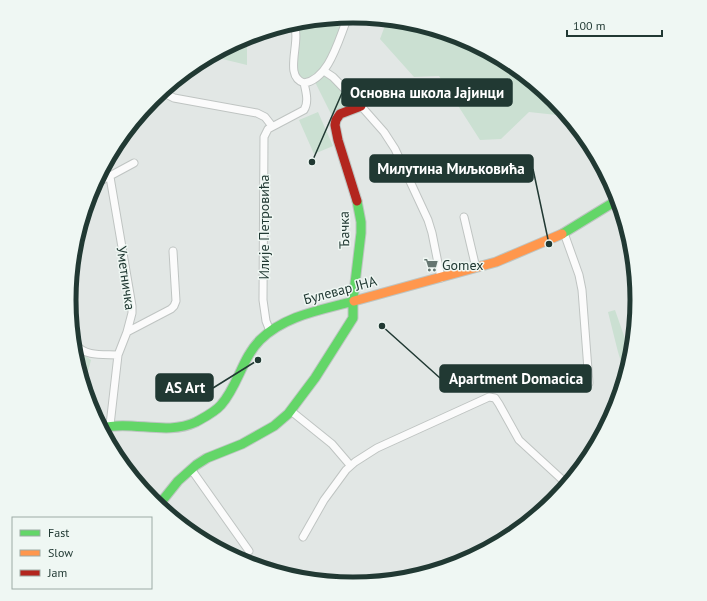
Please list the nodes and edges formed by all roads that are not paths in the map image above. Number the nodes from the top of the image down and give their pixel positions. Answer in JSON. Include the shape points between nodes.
{"nodes":[{"id":1,"x":345,"y":23,"type":"edge"},
{"id":2,"x":295,"y":29,"type":"edge"},
{"id":3,"x":324,"y":71,"type":"junction"},
{"id":4,"x":304,"y":83,"type":"junction"},
{"id":5,"x":168,"y":95,"type":"edge"},
{"id":6,"x":361,"y":106,"type":"junction"},
{"id":7,"x":272,"y":126,"type":"junction"},
{"id":8,"x":134,"y":163,"type":"dead end"},
{"id":9,"x":110,"y":176,"type":"junction"},
{"id":10,"x":105,"y":179,"type":"edge"},
{"id":11,"x":613,"y":203,"type":"edge"},
{"id":12,"x":464,"y":217,"type":"dead end"},
{"id":13,"x":564,"y":233,"type":"junction"},
{"id":14,"x":173,"y":251,"type":"dead end"},
{"id":15,"x":476,"y":268,"type":"junction"},
{"id":16,"x":441,"y":278,"type":"junction"},
{"id":17,"x":353,"y":301,"type":"junction"},
{"id":18,"x":270,"y":330,"type":"junction"},
{"id":19,"x":127,"y":332,"type":"junction"},
{"id":20,"x":80,"y":347,"type":"edge"},
{"id":21,"x":118,"y":355,"type":"junction"},
{"id":22,"x":589,"y":383,"type":"dead end"},
{"id":23,"x":291,"y":411,"type":"junction"},
{"id":24,"x":106,"y":424,"type":"edge"},
{"id":25,"x":107,"y":427,"type":"edge"},
{"id":26,"x":350,"y":465,"type":"junction"},
{"id":27,"x":191,"y":469,"type":"junction"},
{"id":28,"x":564,"y":481,"type":"edge"},
{"id":29,"x":162,"y":501,"type":"edge"},
{"id":30,"x":303,"y":537,"type":"dead end"},
{"id":31,"x":249,"y":551,"type":"dead end"}],
"edges":[{"from":1,"to":3,"type":"street"},
{"from":2,"to":4,"type":"street","via":[[294,71],[298,79]]},
{"from":3,"to":4,"type":"street","via":[[314,80]]},
{"from":3,"to":6,"type":"street"},
{"from":4,"to":7,"type":"street","via":[[307,98],[304,110]]},
{"from":5,"to":7,"type":"street","via":[[257,113],[265,117]]},
{"from":6,"to":16,"type":"street","via":[[384,132],[404,165],[428,220]]},
{"from":6,"to":17,"type":"main road","name":"Ђачка","via":[[342,112],[335,122],[360,220]]},
{"from":7,"to":18,"type":"street","name":"Илије Петровића","via":[[265,134],[264,143],[263,300]]},
{"from":8,"to":9,"type":"street"},
{"from":9,"to":10,"type":"street"},
{"from":9,"to":19,"type":"street","name":"Уметничка","via":[[132,306]]},
{"from":11,"to":13,"type":"main road","name":"Булевар ЈНА"},
{"from":12,"to":15,"type":"street"},
{"from":13,"to":15,"type":"main road","name":"Булевар ЈНА","via":[[502,260]]},
{"from":13,"to":22,"type":"street","via":[[582,290]]},
{"from":14,"to":19,"type":"street","via":[[176,301],[174,306]]},
{"from":15,"to":16,"type":"main road","name":"Булевар ЈНА"},
{"from":16,"to":17,"type":"main road","name":"Булевар ЈНА"},
{"from":17,"to":18,"type":"main road","name":"Булевар ЈНА","via":[[297,316]]},
{"from":17,"to":23,"type":"main road","name":"Ђачка","via":[[354,316],[350,326]]},
{"from":18,"to":25,"type":"main road","name":"Булевар ЈНА","via":[[253,348],[223,403],[210,414],[177,428],[131,425]]},
{"from":19,"to":21,"type":"street","name":"Уметничка"},
{"from":20,"to":21,"type":"street","via":[[89,353]]},
{"from":21,"to":24,"type":"street","name":"Уметничка"},
{"from":23,"to":26,"type":"street","via":[[332,444]]},
{"from":23,"to":27,"type":"main road","name":"Ђачка","via":[[274,426],[237,446],[207,458]]},
{"from":26,"to":28,"type":"street","via":[[377,448],[492,397],[499,404],[519,440]]},
{"from":26,"to":30,"type":"street","via":[[324,500]]},
{"from":27,"to":29,"type":"main road","name":"Ђачка"},
{"from":27,"to":31,"type":"street"}]}
